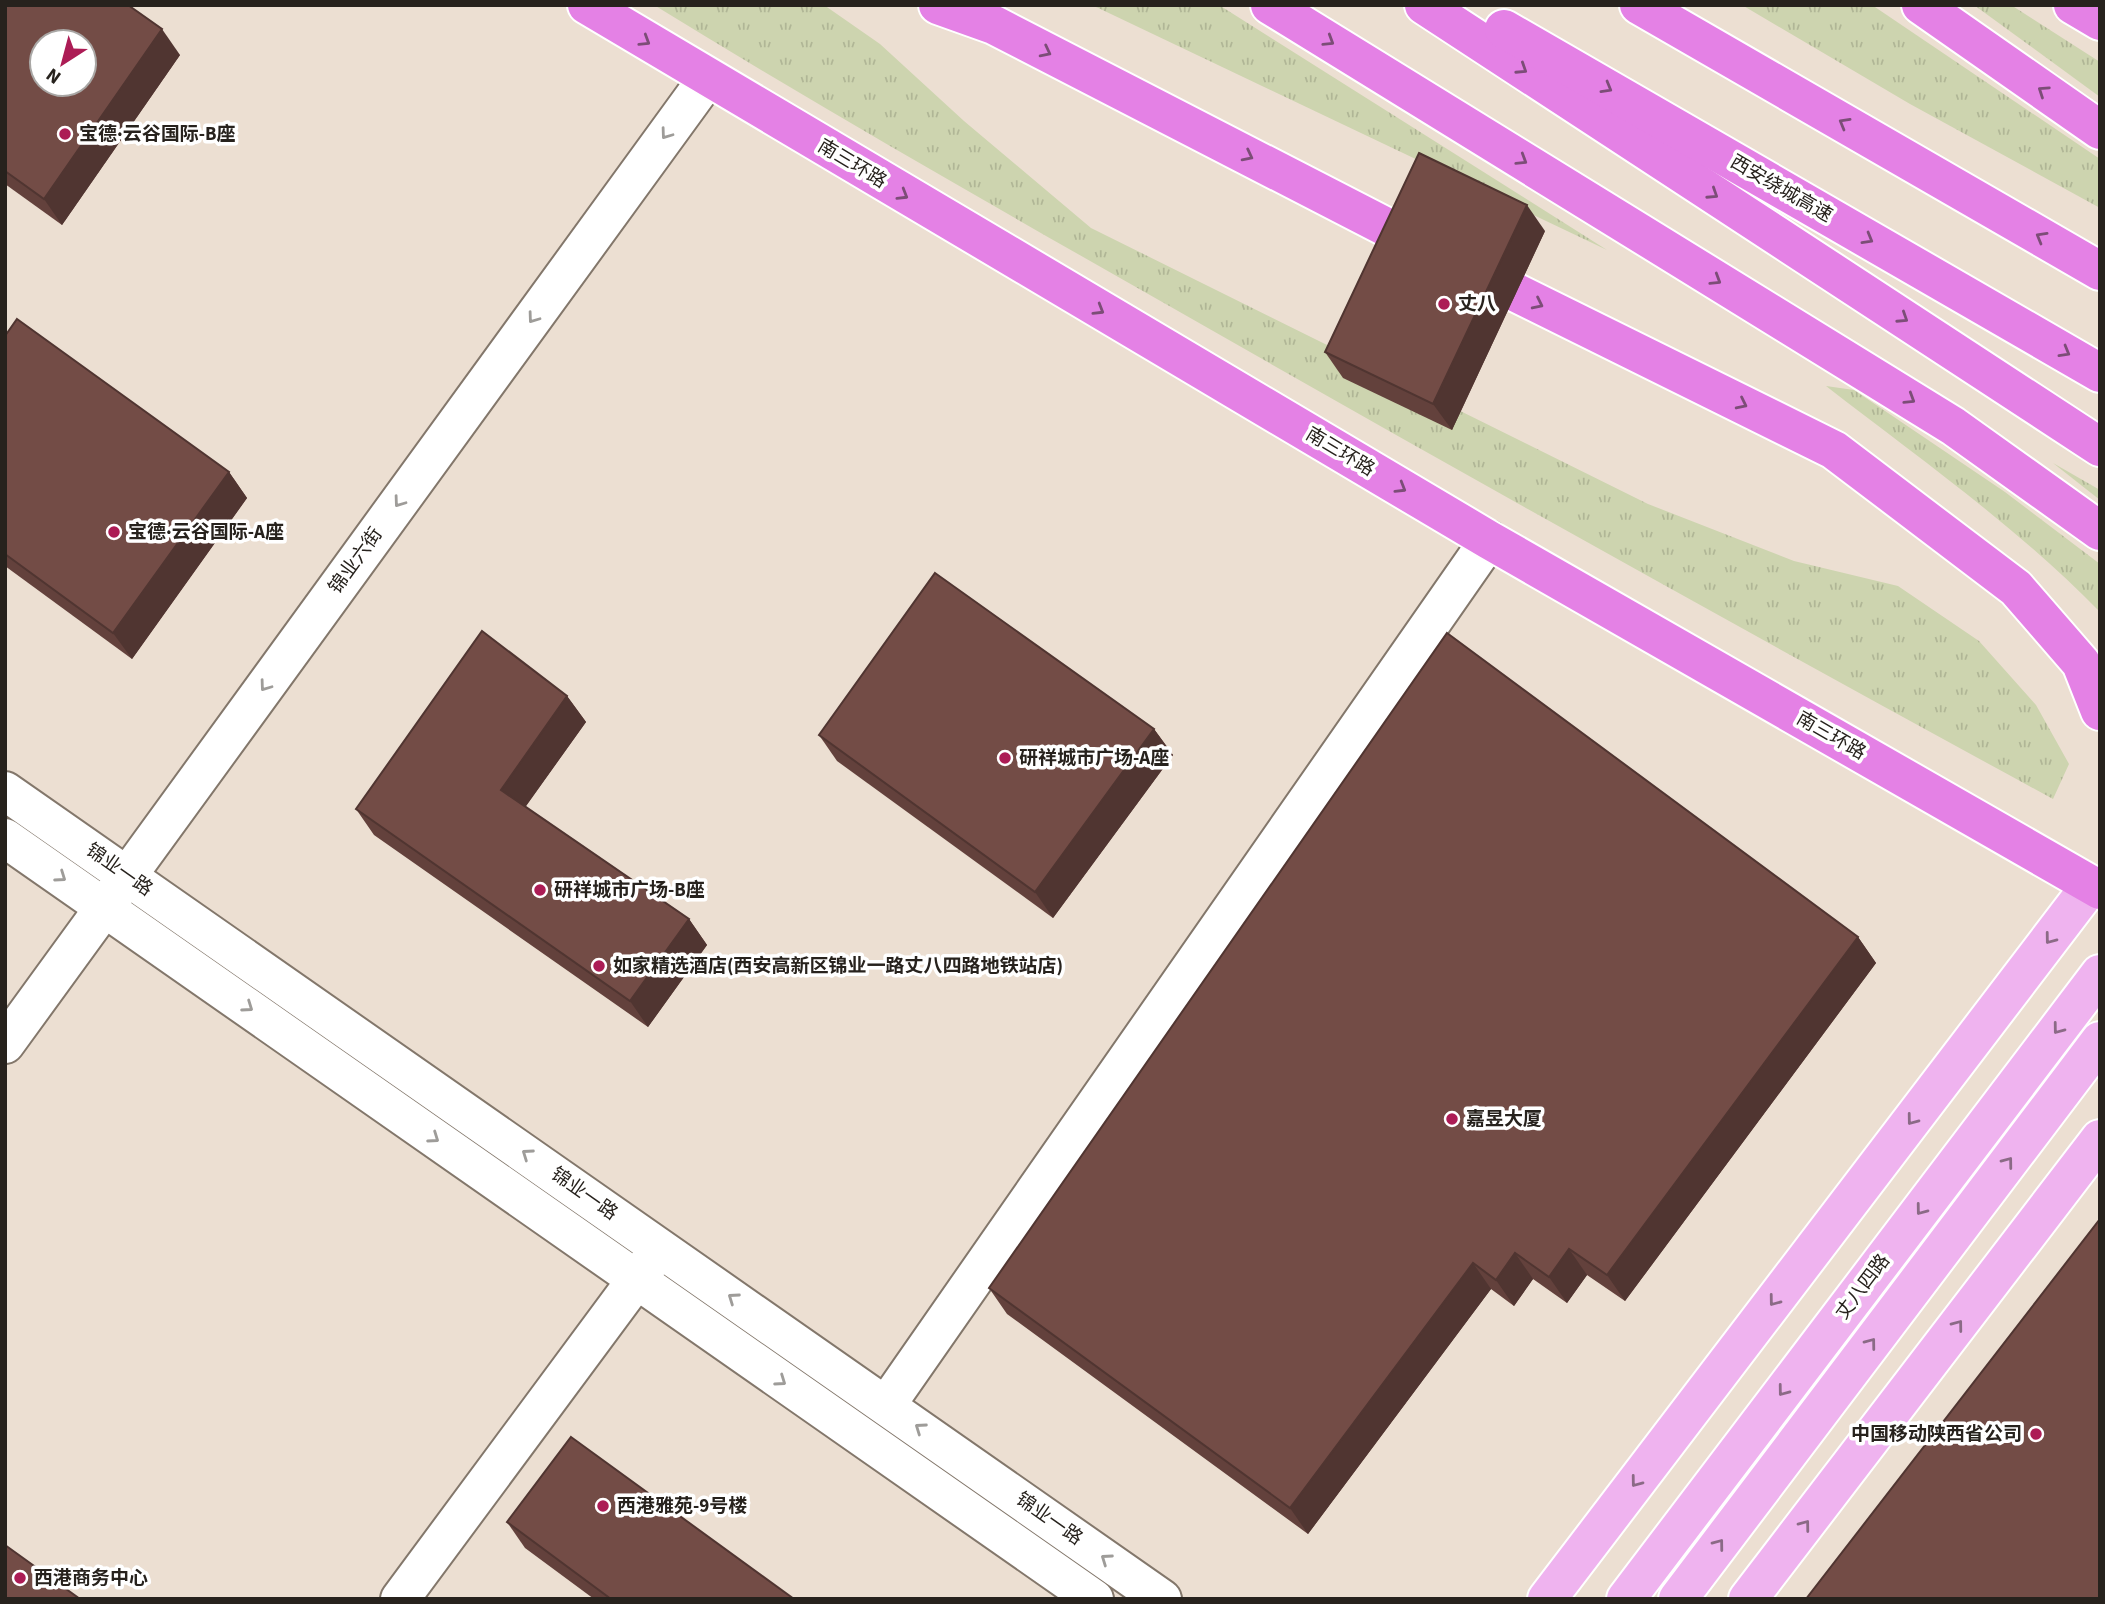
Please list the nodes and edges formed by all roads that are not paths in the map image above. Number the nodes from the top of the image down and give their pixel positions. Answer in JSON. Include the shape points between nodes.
{"nodes":[{"id":1,"x":587,"y":5,"type":"edge"},
{"id":2,"x":938,"y":5,"type":"edge"},
{"id":3,"x":1270,"y":5,"type":"edge"},
{"id":4,"x":1424,"y":5,"type":"edge"},
{"id":5,"x":1463,"y":5,"type":"edge"},
{"id":6,"x":1639,"y":5,"type":"edge"},
{"id":7,"x":1921,"y":5,"type":"edge"},
{"id":8,"x":2073,"y":5,"type":"edge"},
{"id":9,"x":980,"y":15,"type":"edge"},
{"id":10,"x":2100,"y":21,"type":"edge"},
{"id":11,"x":707,"y":79,"type":"junction"},
{"id":12,"x":2100,"y":130,"type":"edge"},
{"id":13,"x":2100,"y":271,"type":"edge"},
{"id":14,"x":2100,"y":373,"type":"edge"},
{"id":15,"x":2100,"y":447,"type":"edge"},
{"id":16,"x":2100,"y":531,"type":"edge"},
{"id":17,"x":1489,"y":540,"type":"junction"},
{"id":18,"x":2100,"y":711,"type":"edge"},
{"id":19,"x":5,"y":791,"type":"edge"},
{"id":20,"x":5,"y":838,"type":"edge"},
{"id":21,"x":127,"y":875,"type":"junction"},
{"id":22,"x":2097,"y":878,"type":"edge"},
{"id":23,"x":105,"y":907,"type":"junction"},
{"id":24,"x":2100,"y":974,"type":"edge"},
{"id":25,"x":2100,"y":1041,"type":"edge"},
{"id":26,"x":5,"y":1044,"type":"edge"},
{"id":27,"x":2100,"y":1139,"type":"edge"},
{"id":28,"x":660,"y":1248,"type":"junction"},
{"id":29,"x":635,"y":1279,"type":"junction"},
{"id":30,"x":887,"y":1404,"type":"junction"},
{"id":31,"x":1627,"y":1597,"type":"edge"},
{"id":32,"x":400,"y":1599,"type":"edge"},
{"id":33,"x":1094,"y":1599,"type":"edge"},
{"id":34,"x":1162,"y":1599,"type":"edge"},
{"id":35,"x":1547,"y":1599,"type":"edge"},
{"id":36,"x":1678,"y":1599,"type":"edge"},
{"id":37,"x":1748,"y":1599,"type":"edge"}],
"edges":[{"from":1,"to":11,"type":"highway","name":"南三环路","one_way":true},
{"from":2,"to":9,"type":"highway"},
{"from":3,"to":16,"type":"highway","one_way":true,"via":[[1953,426]]},
{"from":4,"to":15,"type":"highway","one_way":true},
{"from":5,"to":14,"type":"highway","name":"西安绕城高速","one_way":true},
{"from":13,"to":6,"type":"highway","one_way":true},
{"from":12,"to":7,"type":"highway","one_way":true},
{"from":8,"to":10,"type":"highway"},
{"from":9,"to":18,"type":"highway","one_way":true,"via":[[1450,260],[1834,450],[2016,588],[2081,663]]},
{"from":11,"to":17,"type":"highway","name":"南三环路","one_way":true},
{"from":11,"to":21,"type":"street","name":"锦业六街","one_way":true},
{"from":17,"to":22,"type":"highway","name":"南三环路"},
{"from":17,"to":30,"type":"street"},
{"from":19,"to":21,"type":"street","name":"锦业一路"},
{"from":20,"to":23,"type":"street","name":"锦业一路","one_way":true},
{"from":21,"to":23,"type":"street","name":"锦业六街"},
{"from":28,"to":21,"type":"street","name":"锦业一路","one_way":true},
{"from":22,"to":35,"type":"main road","one_way":true},
{"from":23,"to":26,"type":"street","name":"锦业六街"},
{"from":23,"to":29,"type":"street","name":"锦业一路","one_way":true},
{"from":24,"to":31,"type":"main road","name":"丈八四路","one_way":true},
{"from":36,"to":25,"type":"main road","one_way":true},
{"from":37,"to":27,"type":"main road","one_way":true},
{"from":28,"to":29,"type":"street"},
{"from":30,"to":28,"type":"street","name":"锦业一路","one_way":true},
{"from":29,"to":32,"type":"street"},
{"from":29,"to":33,"type":"street","name":"锦业一路","one_way":true},
{"from":34,"to":30,"type":"street","name":"锦业一路","one_way":true}]}
